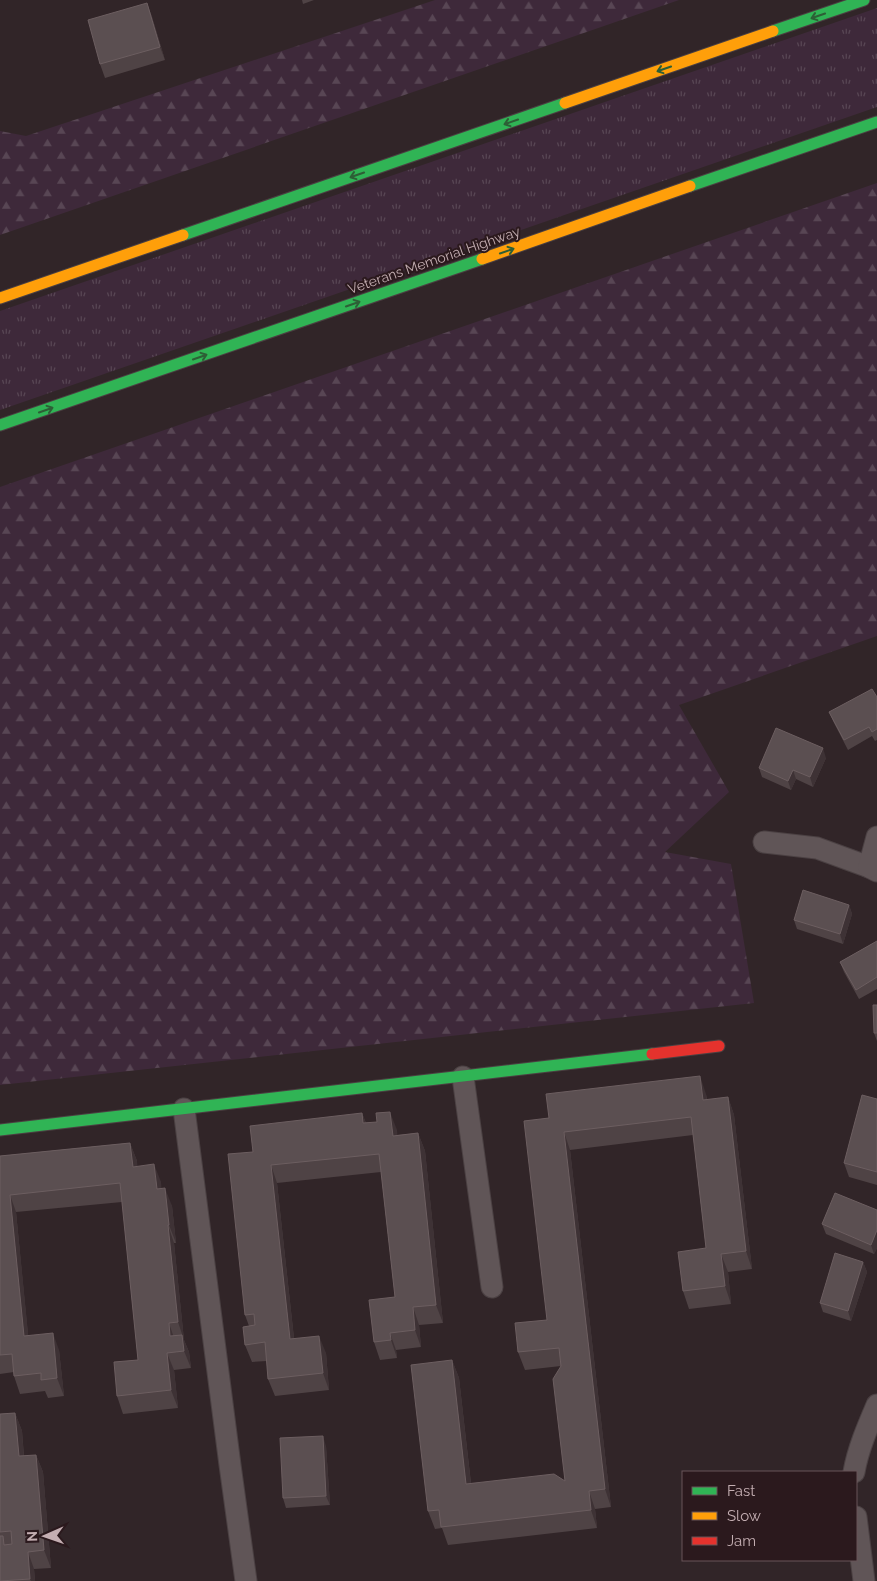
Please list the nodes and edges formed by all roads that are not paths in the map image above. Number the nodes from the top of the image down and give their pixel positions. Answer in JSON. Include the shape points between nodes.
{"nodes":[{"id":1,"x":864,"y":0,"type":"edge"},
{"id":2,"x":877,"y":122,"type":"edge"},
{"id":3,"x":0,"y":298,"type":"edge"},
{"id":4,"x":0,"y":425,"type":"edge"},
{"id":5,"x":877,"y":836,"type":"edge"},
{"id":6,"x":764,"y":842,"type":"dead end"},
{"id":7,"x":873,"y":869,"type":"edge"},
{"id":8,"x":719,"y":1046,"type":"dead end"},
{"id":9,"x":463,"y":1077,"type":"junction"},
{"id":10,"x":184,"y":1109,"type":"junction"},
{"id":11,"x":0,"y":1130,"type":"edge"},
{"id":12,"x":492,"y":1287,"type":"dead end"},
{"id":13,"x":877,"y":1404,"type":"edge"},
{"id":14,"x":854,"y":1471,"type":"edge"},
{"id":15,"x":857,"y":1525,"type":"edge"},
{"id":16,"x":246,"y":1581,"type":"edge"},
{"id":17,"x":864,"y":1581,"type":"edge"}],
"edges":[{"from":1,"to":3,"type":"main road","one_way":true},
{"from":4,"to":2,"type":"main road","name":"Veterans Memorial Highway","one_way":true},
{"from":5,"to":7,"type":"street"},
{"from":6,"to":7,"type":"street","via":[[817,848]]},
{"from":8,"to":9,"type":"main road"},
{"from":9,"to":10,"type":"main road"},
{"from":9,"to":12,"type":"street"},
{"from":10,"to":11,"type":"main road"},
{"from":10,"to":16,"type":"street"},
{"from":13,"to":14,"type":"street"},
{"from":15,"to":17,"type":"street"}]}
